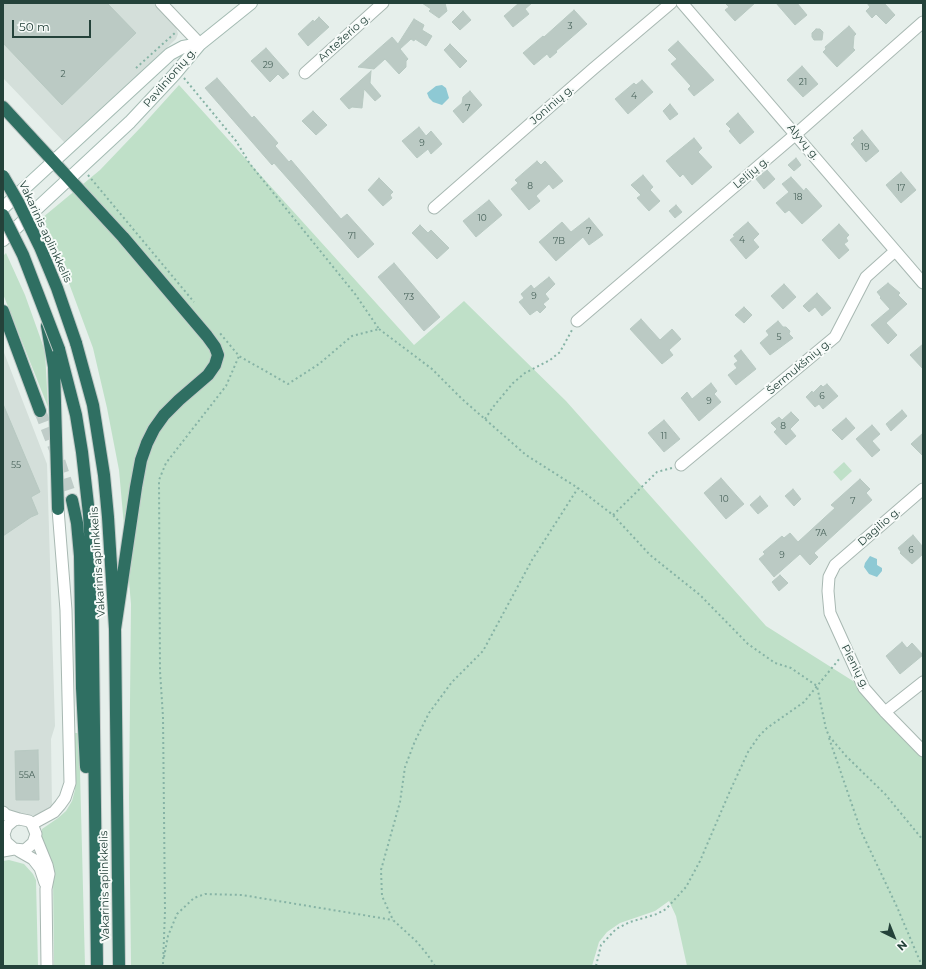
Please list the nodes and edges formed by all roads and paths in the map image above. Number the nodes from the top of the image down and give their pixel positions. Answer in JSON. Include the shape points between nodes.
{"nodes":[{"id":1,"x":161,"y":3,"type":"edge"},
{"id":2,"x":251,"y":3,"type":"edge"},
{"id":3,"x":384,"y":3,"type":"edge"},
{"id":4,"x":671,"y":3,"type":"edge"},
{"id":5,"x":682,"y":3,"type":"edge"},
{"id":6,"x":923,"y":22,"type":"edge"},
{"id":7,"x":200,"y":44,"type":"junction"},
{"id":8,"x":305,"y":73,"type":"dead end"},
{"id":9,"x":183,"y":76,"type":"dead end"},
{"id":10,"x":3,"y":107,"type":"edge"},
{"id":11,"x":796,"y":134,"type":"junction"},
{"id":12,"x":53,"y":161,"type":"junction"},
{"id":13,"x":88,"y":174,"type":"dead end"},
{"id":14,"x":3,"y":176,"type":"edge"},
{"id":15,"x":70,"y":178,"type":"junction"},
{"id":16,"x":3,"y":208,"type":"edge"},
{"id":17,"x":434,"y":208,"type":"dead end"},
{"id":18,"x":3,"y":215,"type":"edge"},
{"id":19,"x":3,"y":240,"type":"edge"},
{"id":20,"x":895,"y":251,"type":"junction"},
{"id":21,"x":923,"y":282,"type":"edge"},
{"id":22,"x":194,"y":302,"type":"dead end"},
{"id":23,"x":3,"y":311,"type":"edge"},
{"id":24,"x":577,"y":321,"type":"joint"},
{"id":25,"x":379,"y":329,"type":"junction"},
{"id":26,"x":219,"y":332,"type":"dead end"},
{"id":27,"x":55,"y":350,"type":"junction"},
{"id":28,"x":240,"y":356,"type":"junction"},
{"id":29,"x":40,"y":411,"type":"tunnel mouth"},
{"id":30,"x":485,"y":419,"type":"junction"},
{"id":31,"x":681,"y":465,"type":"joint"},
{"id":32,"x":578,"y":488,"type":"junction"},
{"id":33,"x":923,"y":489,"type":"edge"},
{"id":34,"x":72,"y":500,"type":"tunnel mouth"},
{"id":35,"x":58,"y":509,"type":"joint"},
{"id":36,"x":613,"y":515,"type":"junction"},
{"id":37,"x":835,"y":565,"type":"joint"},
{"id":38,"x":115,"y":629,"type":"junction"},
{"id":39,"x":847,"y":653,"type":"junction"},
{"id":40,"x":923,"y":682,"type":"edge"},
{"id":41,"x":817,"y":686,"type":"junction"},
{"id":42,"x":885,"y":712,"type":"junction"},
{"id":43,"x":829,"y":736,"type":"junction"},
{"id":44,"x":923,"y":752,"type":"edge"},
{"id":45,"x":3,"y":812,"type":"edge"},
{"id":46,"x":19,"y":819,"type":"junction"},
{"id":47,"x":32,"y":824,"type":"junction"},
{"id":48,"x":4,"y":832,"type":"edge"},
{"id":49,"x":36,"y":838,"type":"junction"},
{"id":50,"x":923,"y":840,"type":"edge"},
{"id":51,"x":12,"y":850,"type":"edge"},
{"id":52,"x":96,"y":853,"type":"junction"},
{"id":53,"x":46,"y":889,"type":"junction"},
{"id":54,"x":393,"y":920,"type":"junction"},
{"id":55,"x":163,"y":965,"type":"edge"},
{"id":56,"x":48,"y":966,"type":"edge"},
{"id":57,"x":97,"y":966,"type":"edge"},
{"id":58,"x":119,"y":966,"type":"edge"},
{"id":59,"x":435,"y":966,"type":"edge"},
{"id":60,"x":596,"y":966,"type":"edge"},
{"id":61,"x":922,"y":966,"type":"edge"}],
"edges":[{"from":1,"to":7,"type":"street"},
{"from":2,"to":7,"type":"street"},
{"from":3,"to":8,"type":"street","name":"Antežerio g."},
{"from":4,"to":17,"type":"street","name":"Joninių g."},
{"from":5,"to":11,"type":"street","name":"Alyvų g."},
{"from":6,"to":11,"type":"street","name":"Lelijų g."},
{"from":7,"to":12,"type":"street","name":"Pavilnionių g.","via":[[183,47],[170,54]]},
{"from":7,"to":15,"type":"street","name":"Pavilnionių g.","via":[[144,107]]},
{"from":9,"to":25,"type":"path","via":[[355,294]]},
{"from":10,"to":12,"type":"highway"},
{"from":11,"to":20,"type":"street","name":"Alyvų g."},
{"from":11,"to":24,"type":"street","name":"Lelijų g."},
{"from":12,"to":15,"type":"highway"},
{"from":12,"to":16,"type":"street","name":"Pavilnionių g."},
{"from":13,"to":22,"type":"path"},
{"from":14,"to":38,"type":"highway","name":"Vakarinis aplinkkelis","bridge":true,"via":[[40,247],[57,288],[93,405],[104,475]]},
{"from":15,"to":19,"type":"street","name":"Pavilnionių g."},
{"from":15,"to":38,"type":"highway","via":[[179,302],[207,336],[218,355],[208,375],[164,415],[147,443],[136,487]]},
{"from":18,"to":27,"type":"highway","name":"Vakarinis aplinkkelis","bridge":true,"via":[[45,309]]},
{"from":20,"to":21,"type":"street","name":"Alyvų g."},
{"from":20,"to":31,"type":"street","name":"Šermukšnių g.","via":[[866,278],[835,337]]},
{"from":23,"to":29,"type":"highway"},
{"from":24,"to":30,"type":"path","via":[[560,352],[513,383]]},
{"from":25,"to":28,"type":"path","via":[[352,336],[319,364],[288,384]]},
{"from":25,"to":30,"type":"path","via":[[432,369]]},
{"from":26,"to":28,"type":"path"},
{"from":27,"to":35,"type":"highway"},
{"from":27,"to":52,"type":"highway","name":"Vakarinis aplinkkelis","via":[[76,415],[89,514]]},
{"from":28,"to":55,"type":"path","via":[[226,386],[166,462],[159,480],[165,911]]},
{"from":30,"to":32,"type":"path","via":[[526,455]]},
{"from":31,"to":36,"type":"path","via":[[657,472]]},
{"from":32,"to":36,"type":"path"},
{"from":32,"to":54,"type":"path","via":[[532,560],[483,651],[452,682],[430,713],[415,741],[405,767],[400,802],[381,870],[382,896]]},
{"from":33,"to":37,"type":"street","name":"Dagilio g."},
{"from":34,"to":52,"type":"highway","via":[[80,556],[88,797],[90,826]]},
{"from":35,"to":47,"type":"street","via":[[66,610],[70,783],[66,798],[54,812]]},
{"from":36,"to":41,"type":"path","via":[[650,555],[700,596],[748,644],[775,663],[791,668]]},
{"from":37,"to":39,"type":"street","name":"Pienių g.","via":[[829,577],[830,613]]},
{"from":38,"to":58,"type":"highway","name":"Vakarinis aplinkkelis"},
{"from":39,"to":41,"type":"path"},
{"from":39,"to":42,"type":"street","name":"Pienių g.","via":[[864,688]]},
{"from":40,"to":42,"type":"street"},
{"from":41,"to":43,"type":"path"},
{"from":41,"to":60,"type":"path","via":[[804,702],[767,728],[748,752],[686,887],[666,909],[616,929],[601,945]]},
{"from":42,"to":44,"type":"street","name":"Pienių g."},
{"from":43,"to":50,"type":"path","via":[[885,794]]},
{"from":43,"to":61,"type":"path","via":[[861,831]]},
{"from":45,"to":46,"type":"street"},
{"from":46,"to":47,"type":"street"},
{"from":46,"to":48,"type":"street","via":[[10,822]]},
{"from":47,"to":49,"type":"street"},
{"from":48,"to":51,"type":"street","via":[[6,842]]},
{"from":49,"to":51,"type":"street","via":[[30,848]]},
{"from":49,"to":53,"type":"street","via":[[49,874]]},
{"from":51,"to":53,"type":"street","via":[[33,859],[40,868]]},
{"from":52,"to":57,"type":"highway","name":"Vakarinis aplinkkelis"},
{"from":53,"to":56,"type":"street"},
{"from":54,"to":55,"type":"path","via":[[242,896],[204,894],[194,898],[177,914],[168,936]]},
{"from":54,"to":59,"type":"path","via":[[416,941]]}]}
